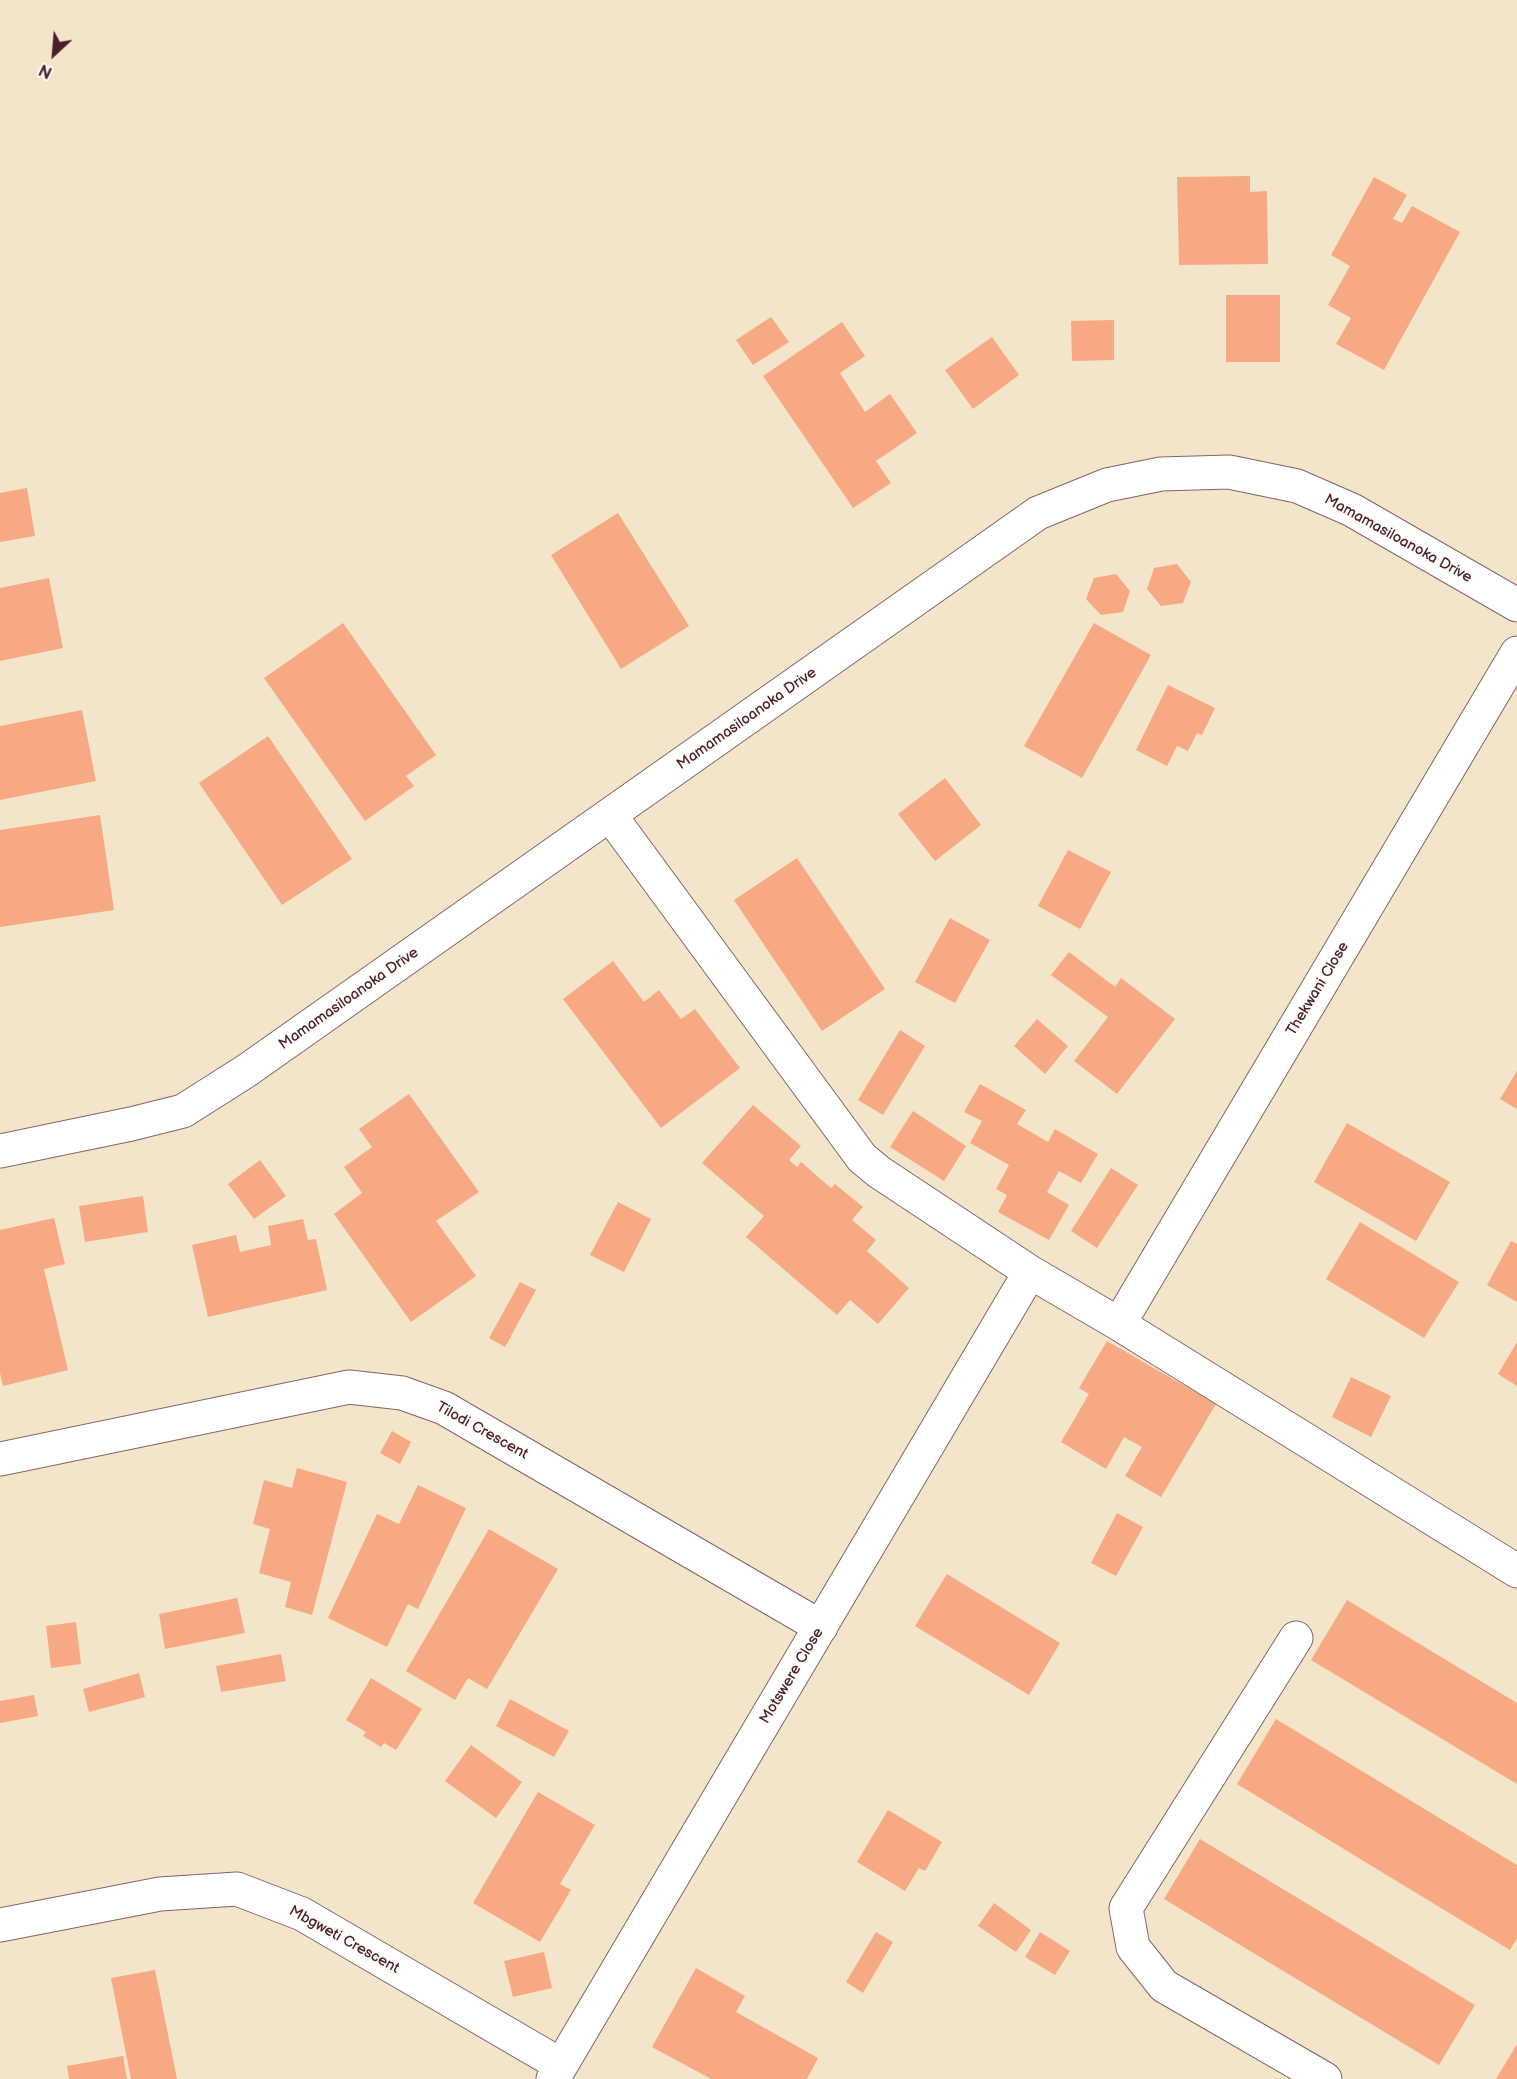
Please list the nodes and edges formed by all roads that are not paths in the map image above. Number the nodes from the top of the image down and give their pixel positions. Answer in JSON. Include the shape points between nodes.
{"nodes":[{"id":1,"x":1517,"y":605,"type":"edge"},
{"id":2,"x":1517,"y":653,"type":"edge"},
{"id":3,"x":610,"y":815,"type":"junction"},
{"id":4,"x":0,"y":1151,"type":"edge"},
{"id":5,"x":1030,"y":1272,"type":"junction"},
{"id":6,"x":1119,"y":1324,"type":"junction"},
{"id":7,"x":0,"y":1459,"type":"edge"},
{"id":8,"x":1517,"y":1571,"type":"edge"},
{"id":9,"x":821,"y":1627,"type":"junction"},
{"id":10,"x":1296,"y":1638,"type":"dead end"},
{"id":11,"x":0,"y":1925,"type":"edge"},
{"id":12,"x":557,"y":2072,"type":"edge"},
{"id":13,"x":1325,"y":2079,"type":"edge"}],
"edges":[{"from":1,"to":3,"type":"street","name":"Mamamasiloanoka Drive","via":[[1352,510],[1297,486],[1229,472],[1161,474],[1107,485],[1038,513]]},
{"from":2,"to":6,"type":"street","name":"Thekwani Close"},
{"from":3,"to":4,"type":"street","name":"Mamamasiloanoka Drive","via":[[246,1071],[183,1111]]},
{"from":3,"to":5,"type":"street","via":[[861,1158]]},
{"from":5,"to":6,"type":"street"},
{"from":5,"to":9,"type":"street","name":"Motswere Close"},
{"from":6,"to":8,"type":"street"},
{"from":7,"to":9,"type":"street","name":"Tilodi Crescent","via":[[349,1387],[402,1393],[444,1408]]},
{"from":9,"to":12,"type":"street","name":"Motswere Close"},
{"from":10,"to":13,"type":"street","via":[[1126,1908],[1133,1947],[1164,1986]]},
{"from":11,"to":12,"type":"street","name":"Mbgweti Crescent","via":[[160,1894],[237,1889],[302,1914]]}]}
